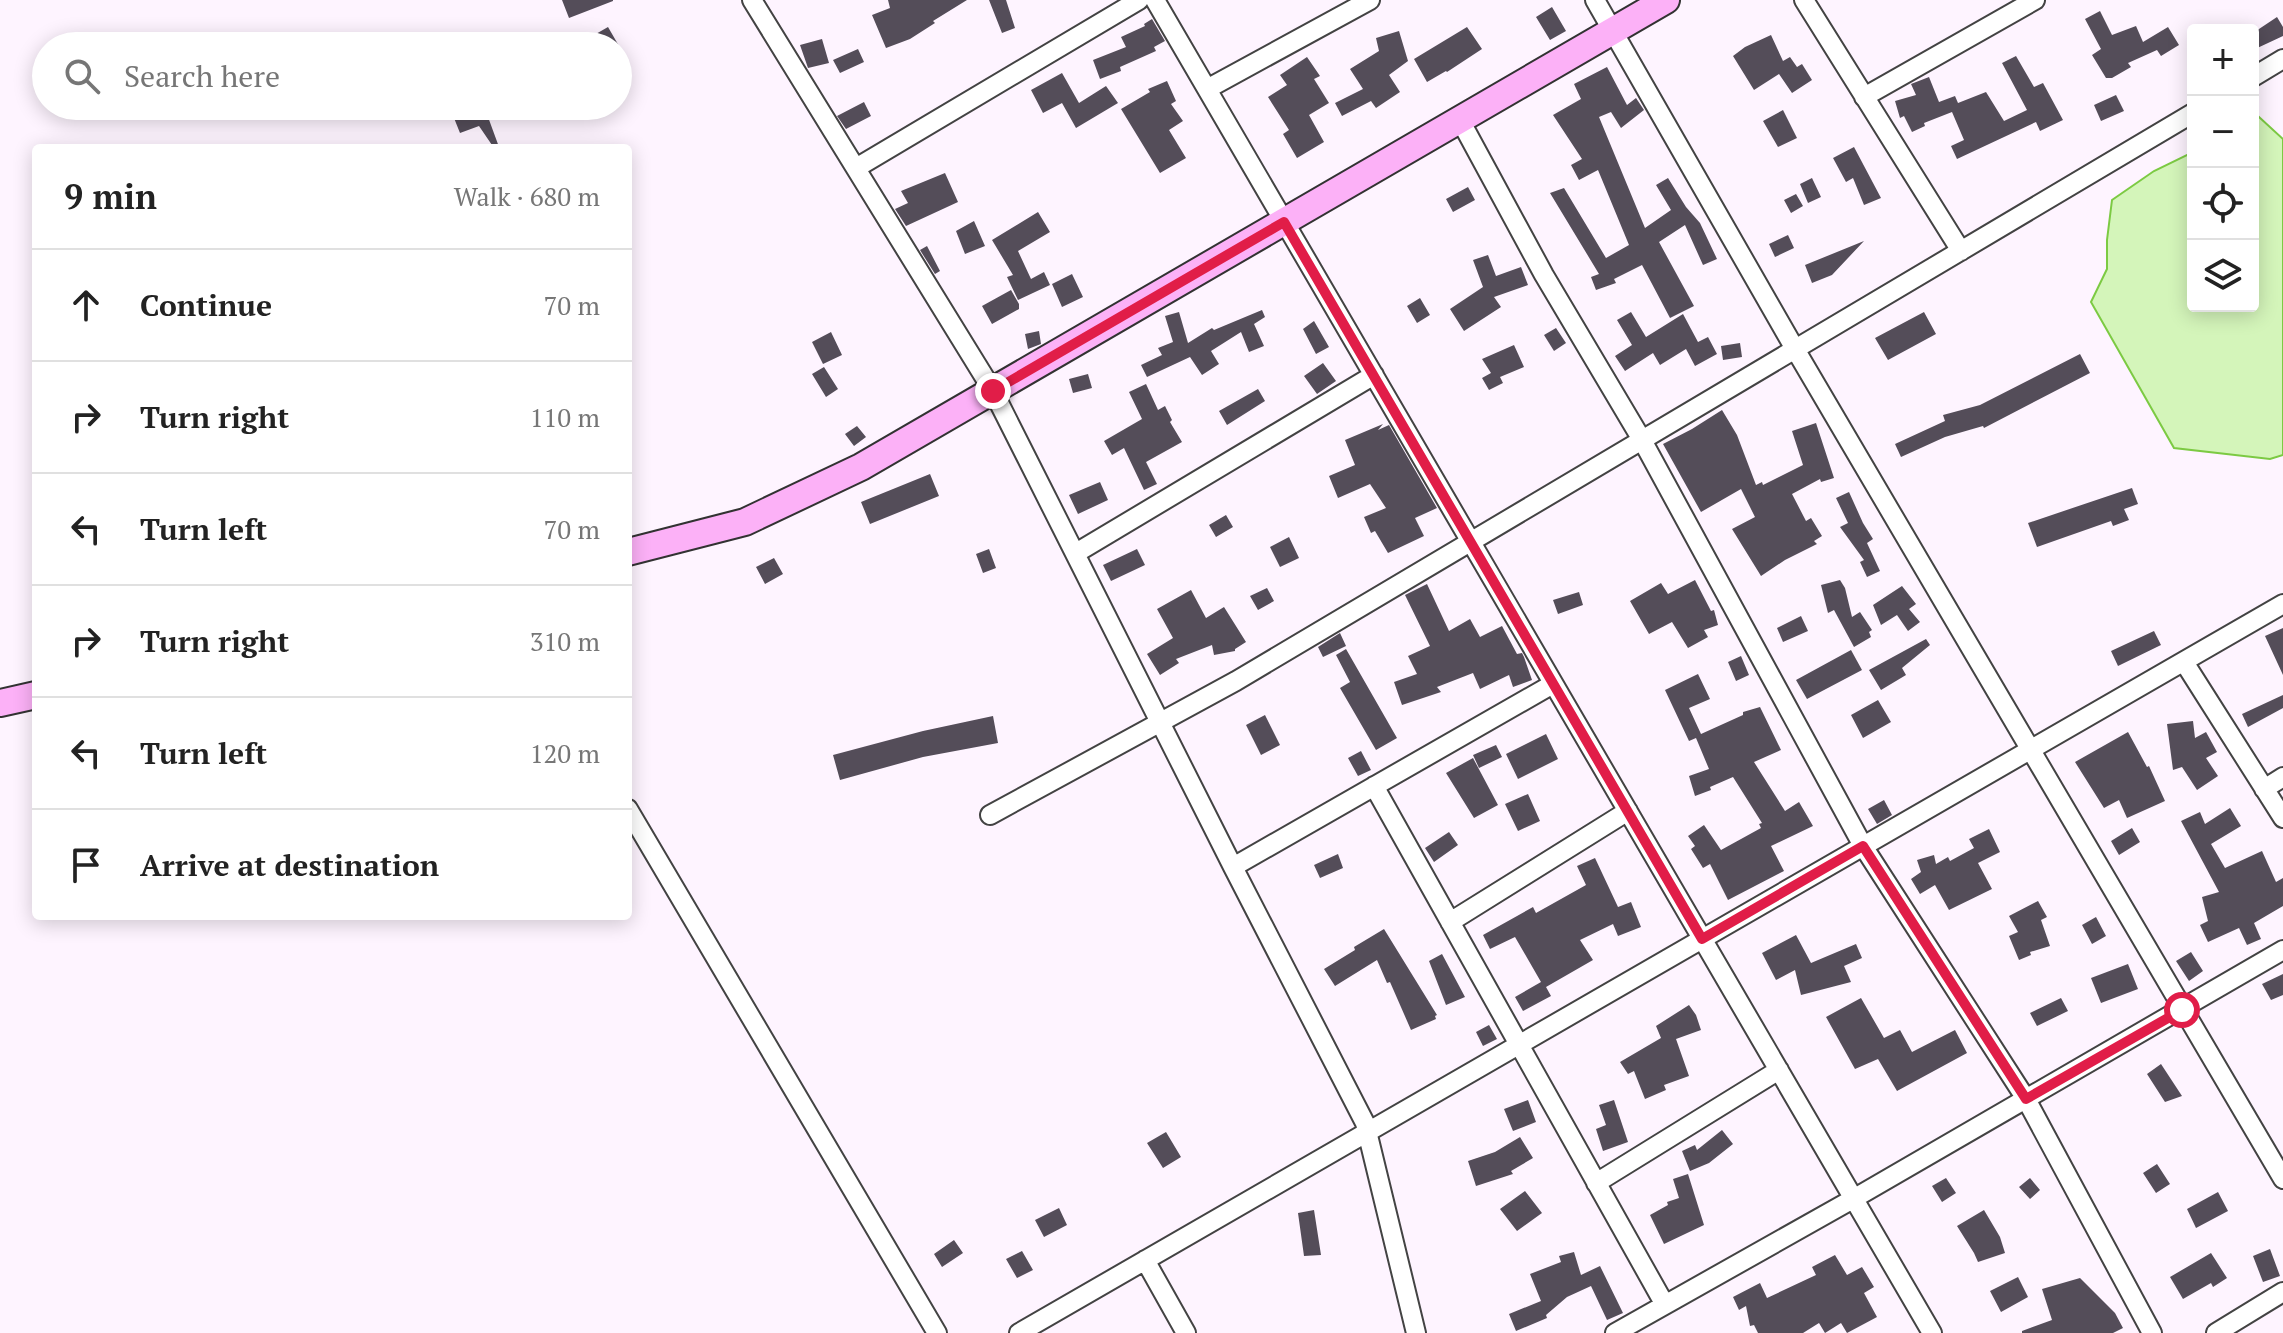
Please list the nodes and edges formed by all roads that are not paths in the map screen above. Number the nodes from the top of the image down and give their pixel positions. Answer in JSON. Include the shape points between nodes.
{"nodes":[{"id":1,"x":752,"y":0,"type":"edge"},
{"id":2,"x":1139,"y":0,"type":"edge"},
{"id":3,"x":1155,"y":0,"type":"edge"},
{"id":4,"x":1370,"y":0,"type":"edge"},
{"id":5,"x":1595,"y":0,"type":"edge"},
{"id":6,"x":1666,"y":0,"type":"edge"},
{"id":7,"x":1804,"y":0,"type":"edge"},
{"id":8,"x":2035,"y":0,"type":"edge"},
{"id":9,"x":1613,"y":31,"type":"junction"},
{"id":10,"x":2283,"y":59,"type":"edge"},
{"id":11,"x":2259,"y":73,"type":"edge"},
{"id":12,"x":1207,"y":89,"type":"junction"},
{"id":13,"x":1864,"y":97,"type":"junction"},
{"id":14,"x":2187,"y":117,"type":"edge"},
{"id":15,"x":1460,"y":120,"type":"junction"},
{"id":16,"x":856,"y":168,"type":"junction"},
{"id":17,"x":1284,"y":222,"type":"junction"},
{"id":18,"x":1961,"y":251,"type":"junction"},
{"id":19,"x":1795,"y":349,"type":"junction"},
{"id":20,"x":1374,"y":375,"type":"junction"},
{"id":21,"x":993,"y":391,"type":"junction"},
{"id":22,"x":1642,"y":440,"type":"junction"},
{"id":23,"x":1471,"y":541,"type":"junction"},
{"id":24,"x":632,"y":551,"type":"edge"},
{"id":25,"x":1076,"y":553,"type":"junction"},
{"id":26,"x":2283,"y":604,"type":"edge"},
{"id":27,"x":2184,"y":662,"type":"junction"},
{"id":28,"x":1553,"y":684,"type":"junction"},
{"id":29,"x":32,"y":696,"type":"edge"},
{"id":30,"x":3,"y":701,"type":"edge"},
{"id":31,"x":1161,"y":722,"type":"junction"},
{"id":32,"x":2031,"y":750,"type":"junction"},
{"id":33,"x":2283,"y":777,"type":"edge"},
{"id":34,"x":1374,"y":786,"type":"junction"},
{"id":35,"x":2264,"y":789,"type":"junction"},
{"id":36,"x":1628,"y":811,"type":"junction"},
{"id":37,"x":990,"y":815,"type":"dead end"},
{"id":38,"x":632,"y":816,"type":"edge"},
{"id":39,"x":2283,"y":818,"type":"edge"},
{"id":40,"x":1863,"y":846,"type":"junction"},
{"id":41,"x":1233,"y":867,"type":"junction"},
{"id":42,"x":1450,"y":922,"type":"junction"},
{"id":43,"x":1702,"y":939,"type":"junction"},
{"id":44,"x":2283,"y":950,"type":"edge"},
{"id":45,"x":2182,"y":1010,"type":"junction"},
{"id":46,"x":1519,"y":1045,"type":"junction"},
{"id":47,"x":1779,"y":1070,"type":"junction"},
{"id":48,"x":2026,"y":1099,"type":"junction"},
{"id":49,"x":1367,"y":1132,"type":"junction"},
{"id":50,"x":2283,"y":1179,"type":"edge"},
{"id":51,"x":1596,"y":1183,"type":"junction"},
{"id":52,"x":1853,"y":1199,"type":"junction"},
{"id":53,"x":1145,"y":1260,"type":"junction"},
{"id":54,"x":2283,"y":1292,"type":"edge"},
{"id":55,"x":1665,"y":1305,"type":"junction"},
{"id":56,"x":936,"y":1333,"type":"edge"},
{"id":57,"x":1019,"y":1333,"type":"edge"},
{"id":58,"x":1186,"y":1333,"type":"edge"},
{"id":59,"x":1416,"y":1333,"type":"edge"},
{"id":60,"x":1615,"y":1333,"type":"edge"},
{"id":61,"x":1932,"y":1333,"type":"edge"},
{"id":62,"x":2152,"y":1333,"type":"edge"},
{"id":63,"x":2216,"y":1333,"type":"edge"}],
"edges":[{"from":1,"to":16,"type":"street"},
{"from":2,"to":16,"type":"street"},
{"from":3,"to":12,"type":"street"},
{"from":4,"to":12,"type":"street"},
{"from":5,"to":9,"type":"street"},
{"from":6,"to":9,"type":"street"},
{"from":7,"to":13,"type":"street"},
{"from":8,"to":13,"type":"street"},
{"from":9,"to":15,"type":"street"},
{"from":9,"to":19,"type":"street"},
{"from":10,"to":11,"type":"street"},
{"from":12,"to":17,"type":"street"},
{"from":13,"to":18,"type":"street"},
{"from":14,"to":18,"type":"street"},
{"from":15,"to":17,"type":"street"},
{"from":15,"to":22,"type":"street"},
{"from":16,"to":21,"type":"street"},
{"from":17,"to":20,"type":"street"},
{"from":17,"to":21,"type":"street"},
{"from":18,"to":19,"type":"street"},
{"from":19,"to":22,"type":"street"},
{"from":19,"to":32,"type":"street"},
{"from":20,"to":23,"type":"street"},
{"from":20,"to":25,"type":"street"},
{"from":21,"to":24,"type":"street","via":[[861,467],[745,522]]},
{"from":21,"to":25,"type":"street"},
{"from":22,"to":23,"type":"street"},
{"from":22,"to":40,"type":"street"},
{"from":23,"to":28,"type":"street"},
{"from":23,"to":31,"type":"street"},
{"from":25,"to":31,"type":"street"},
{"from":26,"to":27,"type":"street"},
{"from":27,"to":32,"type":"street"},
{"from":27,"to":35,"type":"street"},
{"from":28,"to":34,"type":"street"},
{"from":28,"to":36,"type":"street"},
{"from":29,"to":30,"type":"street"},
{"from":31,"to":37,"type":"street"},
{"from":31,"to":41,"type":"street"},
{"from":32,"to":40,"type":"street"},
{"from":32,"to":45,"type":"street"},
{"from":33,"to":35,"type":"street"},
{"from":34,"to":41,"type":"street"},
{"from":34,"to":42,"type":"street"},
{"from":35,"to":39,"type":"street"},
{"from":36,"to":42,"type":"street"},
{"from":36,"to":43,"type":"street"},
{"from":38,"to":56,"type":"street"},
{"from":40,"to":43,"type":"street"},
{"from":40,"to":48,"type":"street"},
{"from":41,"to":49,"type":"street"},
{"from":42,"to":46,"type":"street"},
{"from":43,"to":46,"type":"street"},
{"from":43,"to":47,"type":"street"},
{"from":44,"to":45,"type":"street"},
{"from":45,"to":48,"type":"street"},
{"from":45,"to":50,"type":"street"},
{"from":46,"to":49,"type":"street"},
{"from":46,"to":51,"type":"street"},
{"from":47,"to":51,"type":"street"},
{"from":47,"to":52,"type":"street"},
{"from":48,"to":52,"type":"street"},
{"from":48,"to":62,"type":"street"},
{"from":49,"to":53,"type":"street"},
{"from":49,"to":59,"type":"street"},
{"from":51,"to":55,"type":"street"},
{"from":52,"to":55,"type":"street"},
{"from":52,"to":61,"type":"street"},
{"from":53,"to":57,"type":"street"},
{"from":53,"to":58,"type":"street"},
{"from":54,"to":63,"type":"street"},
{"from":55,"to":60,"type":"street"}]}
